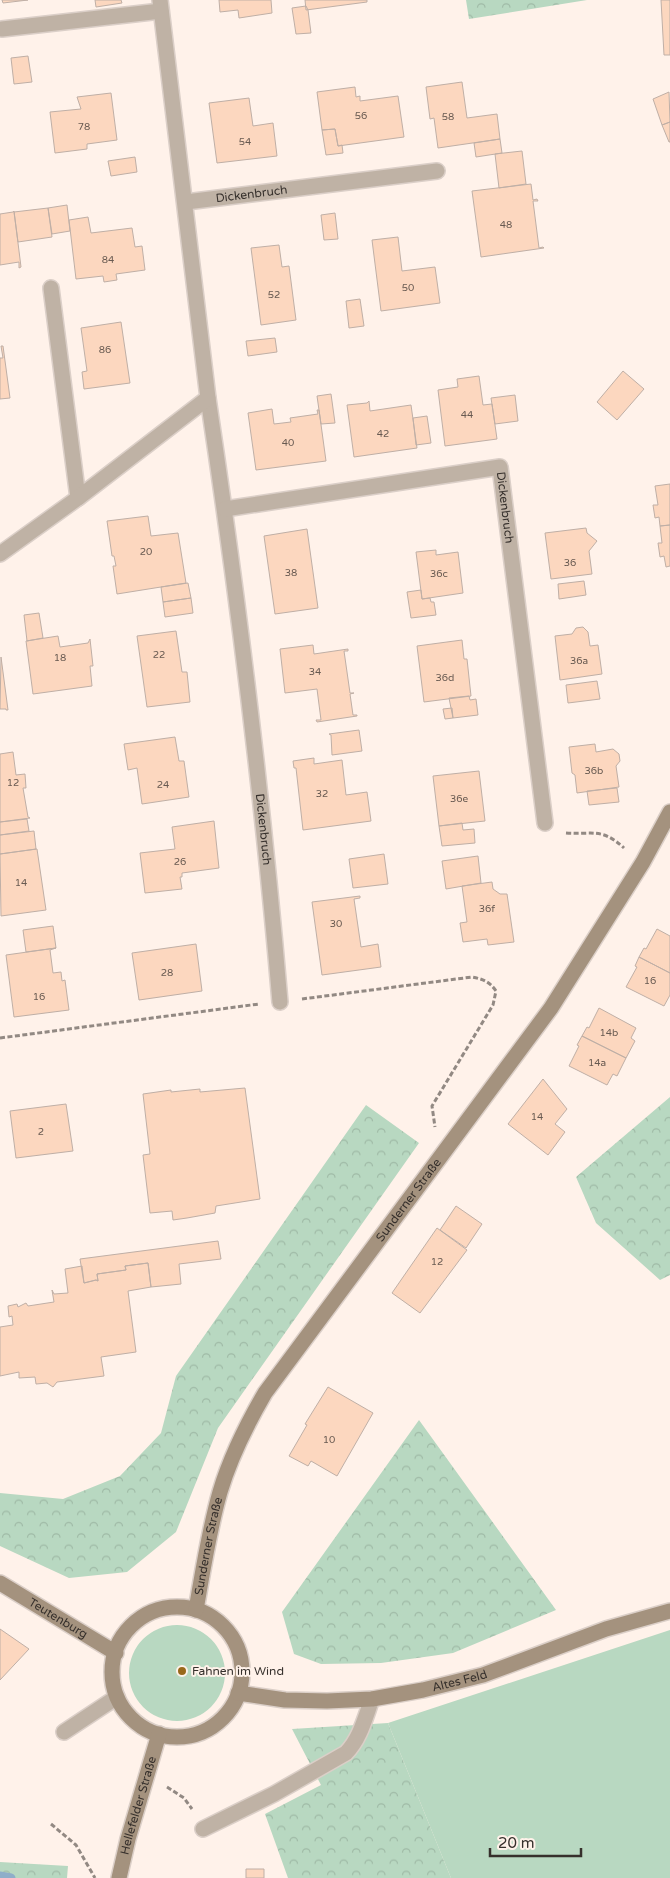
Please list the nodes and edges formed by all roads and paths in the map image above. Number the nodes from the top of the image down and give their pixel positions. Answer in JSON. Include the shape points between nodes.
{"nodes":[{"id":1,"x":160,"y":5,"type":"edge"},
{"id":2,"x":2,"y":29,"type":"dead end"},
{"id":3,"x":437,"y":171,"type":"dead end"},
{"id":4,"x":186,"y":202,"type":"junction"},
{"id":5,"x":51,"y":288,"type":"dead end"},
{"id":6,"x":208,"y":398,"type":"junction"},
{"id":7,"x":78,"y":498,"type":"junction"},
{"id":8,"x":225,"y":509,"type":"junction"},
{"id":9,"x":0,"y":554,"type":"edge"},
{"id":10,"x":670,"y":812,"type":"edge"},
{"id":11,"x":545,"y":823,"type":"joint"},
{"id":12,"x":643,"y":862,"type":"junction"},
{"id":13,"x":280,"y":1002,"type":"junction"},
{"id":14,"x":0,"y":1038,"type":"edge"},
{"id":15,"x":441,"y":1154,"type":"junction"},
{"id":16,"x":0,"y":1583,"type":"edge"},
{"id":17,"x":196,"y":1610,"type":"junction"},
{"id":18,"x":670,"y":1610,"type":"edge"},
{"id":19,"x":116,"y":1653,"type":"junction"},
{"id":20,"x":238,"y":1693,"type":"junction"},
{"id":21,"x":117,"y":1697,"type":"junction"},
{"id":22,"x":372,"y":1699,"type":"junction"},
{"id":23,"x":64,"y":1732,"type":"dead end"},
{"id":24,"x":159,"y":1734,"type":"junction"},
{"id":25,"x":184,"y":1798,"type":"dead end"},
{"id":26,"x":191,"y":1808,"type":"dead end"},
{"id":27,"x":51,"y":1824,"type":"dead end"},
{"id":28,"x":203,"y":1829,"type":"dead end"},
{"id":29,"x":95,"y":1878,"type":"edge"},
{"id":30,"x":119,"y":1878,"type":"edge"}],
"edges":[{"from":1,"to":2,"type":"street","name":"Dickenbruch"},
{"from":1,"to":4,"type":"street","name":"Dickenbruch"},
{"from":3,"to":4,"type":"street","name":"Dickenbruch"},
{"from":4,"to":6,"type":"street","name":"Dickenbruch"},
{"from":5,"to":7,"type":"street"},
{"from":6,"to":7,"type":"street"},
{"from":6,"to":8,"type":"street","name":"Dickenbruch"},
{"from":7,"to":9,"type":"street"},
{"from":8,"to":11,"type":"street","name":"Dickenbruch","via":[[500,467]]},
{"from":8,"to":13,"type":"street","name":"Dickenbruch","via":[[254,743]]},
{"from":10,"to":12,"type":"main road","name":"Sunderner Straße"},
{"from":11,"to":12,"type":"path","via":[[561,832],[591,832],[614,838]]},
{"from":12,"to":15,"type":"main road","name":"Sunderner Straße","via":[[551,1008]]},
{"from":13,"to":14,"type":"path"},
{"from":13,"to":15,"type":"path","via":[[472,977],[491,984],[496,991],[493,1005],[432,1106]]},
{"from":15,"to":17,"type":"main road","name":"Sunderner Straße","via":[[265,1393],[251,1417],[220,1490]]},
{"from":16,"to":19,"type":"main road","name":"Teutenburg"},
{"from":17,"to":19,"type":"main road","via":[[180,1607],[147,1615],[123,1636]]},
{"from":17,"to":20,"type":"main road","via":[[222,1625],[238,1649],[242,1679]]},
{"from":18,"to":22,"type":"main road","name":"Altes Feld","via":[[606,1629],[483,1676]]},
{"from":19,"to":21,"type":"main road","via":[[112,1666]]},
{"from":20,"to":22,"type":"main road","name":"Altes Feld","via":[[285,1700]]},
{"from":20,"to":24,"type":"main road","via":[[231,1708],[207,1730],[175,1737]]},
{"from":21,"to":23,"type":"street"},
{"from":21,"to":24,"type":"main road","via":[[138,1724]]},
{"from":22,"to":28,"type":"street","via":[[359,1734],[346,1753]]},
{"from":24,"to":30,"type":"main road","name":"Hellefelder Straße"},
{"from":25,"to":26,"type":"path"},
{"from":27,"to":29,"type":"path","via":[[76,1845]]}]}
